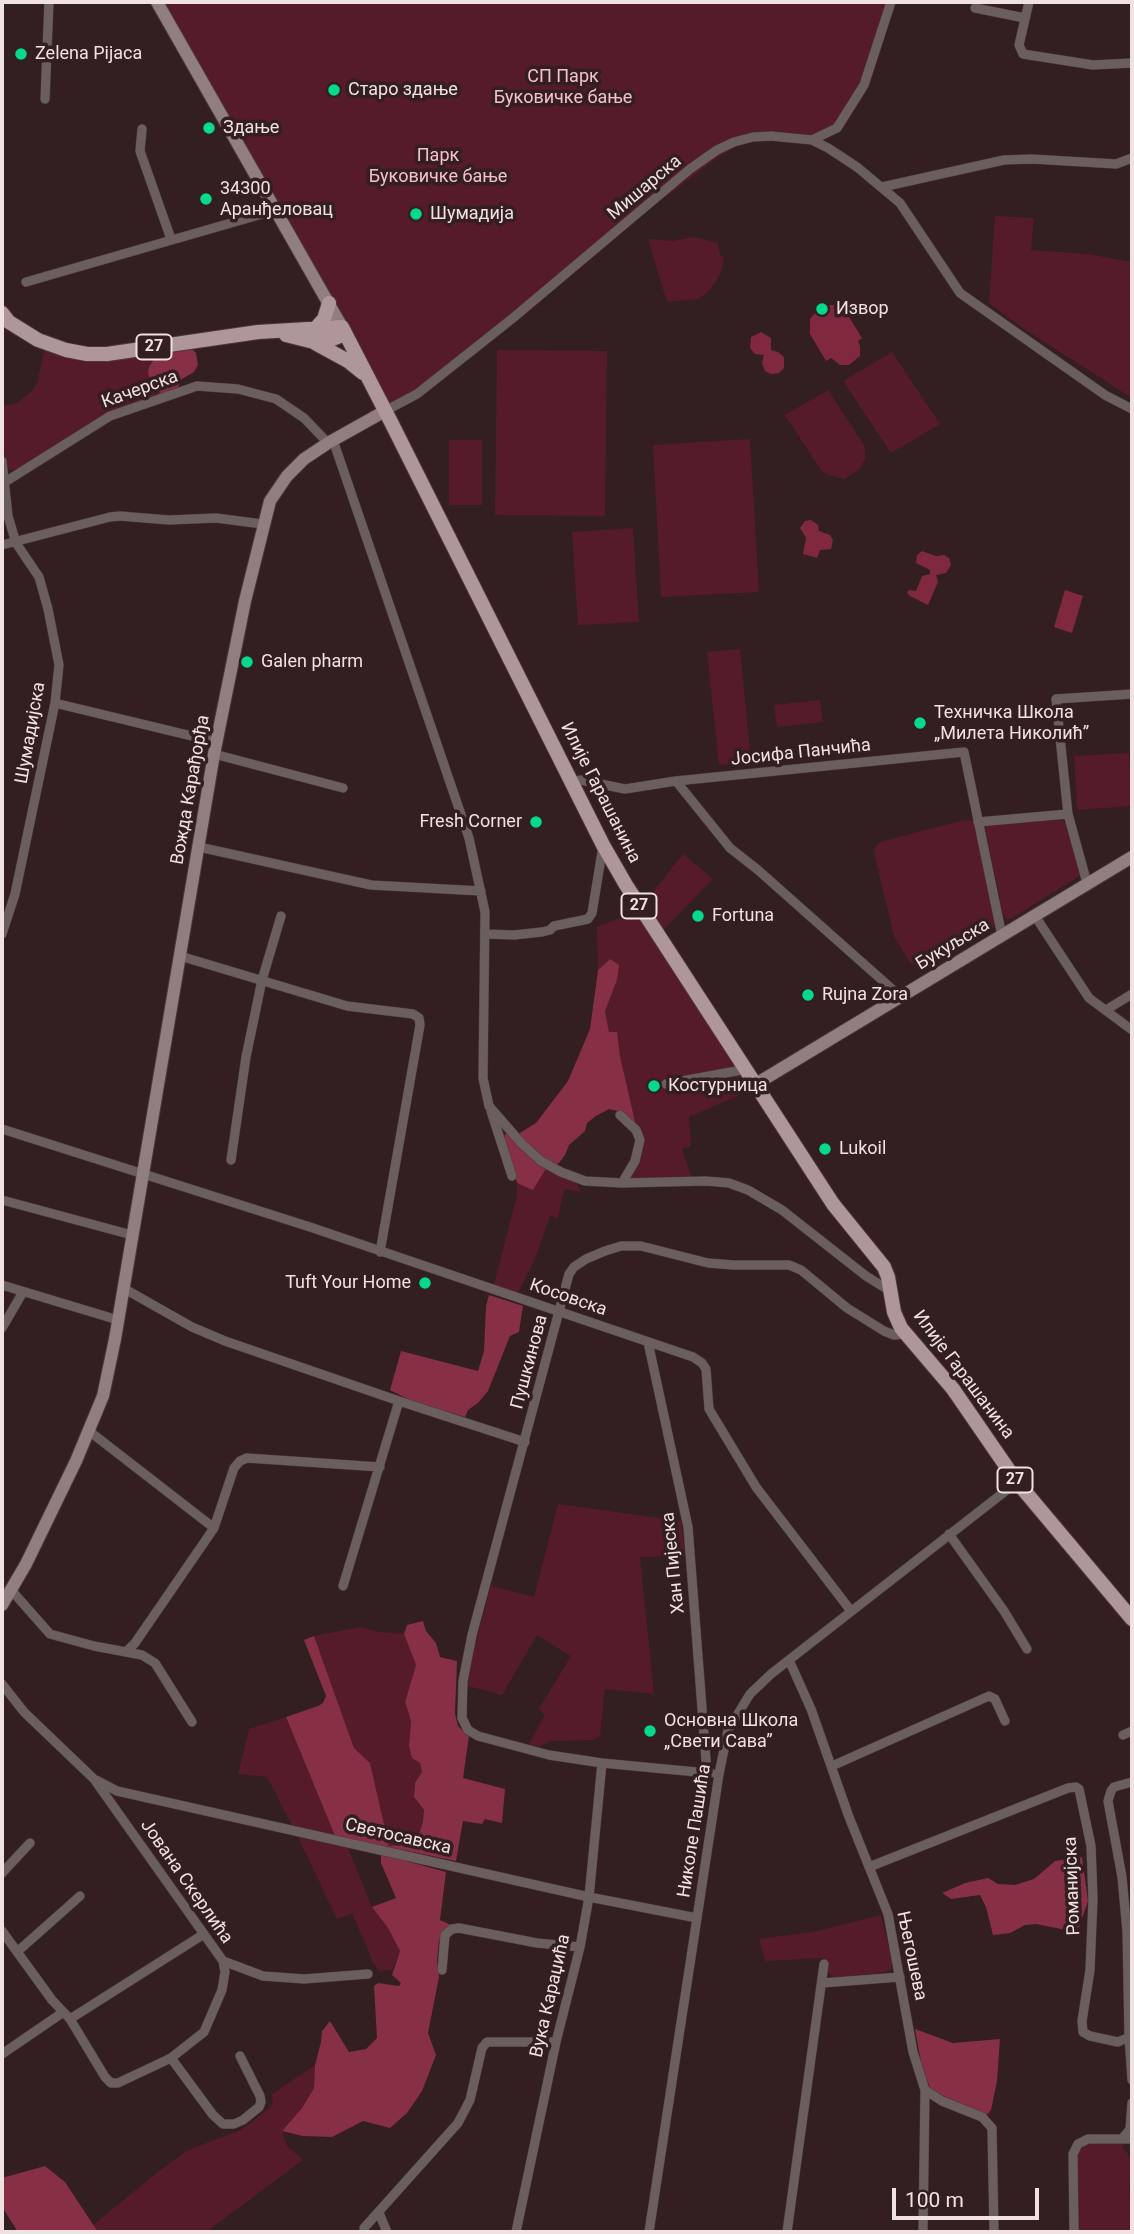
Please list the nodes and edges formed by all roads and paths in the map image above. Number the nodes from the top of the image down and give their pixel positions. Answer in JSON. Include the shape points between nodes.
{"nodes":[{"id":1,"x":49,"y":2,"type":"edge"},
{"id":2,"x":157,"y":2,"type":"edge"},
{"id":3,"x":891,"y":2,"type":"edge"},
{"id":4,"x":1029,"y":2,"type":"edge"},
{"id":5,"x":975,"y":8,"type":"dead end"},
{"id":6,"x":1026,"y":19,"type":"junction"},
{"id":7,"x":1132,"y":63,"type":"edge"},
{"id":8,"x":45,"y":99,"type":"dead end"},
{"id":9,"x":142,"y":130,"type":"dead end"},
{"id":10,"x":812,"y":140,"type":"junction"},
{"id":11,"x":1132,"y":158,"type":"edge"},
{"id":12,"x":882,"y":187,"type":"junction"},
{"id":13,"x":276,"y":209,"type":"junction"},
{"id":14,"x":171,"y":239,"type":"junction"},
{"id":15,"x":26,"y":282,"type":"dead end"},
{"id":16,"x":329,"y":303,"type":"junction"},
{"id":17,"x":2,"y":313,"type":"edge"},
{"id":18,"x":343,"y":331,"type":"junction"},
{"id":19,"x":315,"y":335,"type":"junction"},
{"id":20,"x":366,"y":375,"type":"junction"},
{"id":21,"x":1132,"y":409,"type":"edge"},
{"id":22,"x":385,"y":411,"type":"junction"},
{"id":23,"x":330,"y":441,"type":"junction"},
{"id":24,"x":2,"y":461,"type":"edge"},
{"id":25,"x":5,"y":482,"type":"junction"},
{"id":26,"x":262,"y":524,"type":"junction"},
{"id":27,"x":16,"y":543,"type":"junction"},
{"id":28,"x":2,"y":545,"type":"edge"},
{"id":29,"x":1132,"y":694,"type":"edge"},
{"id":30,"x":55,"y":703,"type":"junction"},
{"id":31,"x":215,"y":748,"type":"junction"},
{"id":32,"x":676,"y":781,"type":"junction"},
{"id":33,"x":571,"y":782,"type":"junction"},
{"id":34,"x":343,"y":788,"type":"dead end"},
{"id":35,"x":1068,"y":814,"type":"junction"},
{"id":36,"x":978,"y":822,"type":"junction"},
{"id":37,"x":603,"y":845,"type":"junction"},
{"id":38,"x":199,"y":847,"type":"junction"},
{"id":39,"x":1132,"y":857,"type":"edge"},
{"id":40,"x":1087,"y":883,"type":"junction"},
{"id":41,"x":481,"y":891,"type":"junction"},
{"id":42,"x":281,"y":916,"type":"dead end"},
{"id":43,"x":1035,"y":916,"type":"junction"},
{"id":44,"x":2,"y":934,"type":"edge"},
{"id":45,"x":485,"y":934,"type":"junction"},
{"id":46,"x":1002,"y":936,"type":"junction"},
{"id":47,"x":180,"y":956,"type":"junction"},
{"id":48,"x":262,"y":980,"type":"junction"},
{"id":49,"x":1132,"y":994,"type":"edge"},
{"id":50,"x":901,"y":997,"type":"junction"},
{"id":51,"x":1106,"y":1010,"type":"junction"},
{"id":52,"x":1132,"y":1030,"type":"edge"},
{"id":53,"x":747,"y":1069,"type":"junction"},
{"id":54,"x":666,"y":1084,"type":"dead end"},
{"id":55,"x":757,"y":1084,"type":"junction"},
{"id":56,"x":489,"y":1106,"type":"junction"},
{"id":57,"x":620,"y":1115,"type":"dead end"},
{"id":58,"x":2,"y":1129,"type":"edge"},
{"id":59,"x":231,"y":1160,"type":"dead end"},
{"id":60,"x":143,"y":1172,"type":"junction"},
{"id":61,"x":512,"y":1176,"type":"dead end"},
{"id":62,"x":622,"y":1184,"type":"junction"},
{"id":63,"x":2,"y":1200,"type":"edge"},
{"id":64,"x":132,"y":1235,"type":"junction"},
{"id":65,"x":380,"y":1252,"type":"junction"},
{"id":66,"x":2,"y":1285,"type":"edge"},
{"id":67,"x":122,"y":1289,"type":"junction"},
{"id":68,"x":23,"y":1292,"type":"junction"},
{"id":69,"x":890,"y":1292,"type":"junction"},
{"id":70,"x":559,"y":1312,"type":"junction"},
{"id":71,"x":117,"y":1320,"type":"junction"},
{"id":72,"x":2,"y":1328,"type":"edge"},
{"id":73,"x":906,"y":1334,"type":"junction"},
{"id":74,"x":648,"y":1342,"type":"junction"},
{"id":75,"x":399,"y":1401,"type":"junction"},
{"id":76,"x":89,"y":1430,"type":"junction"},
{"id":77,"x":525,"y":1443,"type":"junction"},
{"id":78,"x":380,"y":1467,"type":"junction"},
{"id":79,"x":1017,"y":1482,"type":"junction"},
{"id":80,"x":214,"y":1528,"type":"junction"},
{"id":81,"x":949,"y":1534,"type":"junction"},
{"id":82,"x":343,"y":1586,"type":"dead end"},
{"id":83,"x":12,"y":1591,"type":"junction"},
{"id":84,"x":2,"y":1605,"type":"edge"},
{"id":85,"x":851,"y":1611,"type":"junction"},
{"id":86,"x":1132,"y":1619,"type":"edge"},
{"id":87,"x":1027,"y":1649,"type":"dead end"},
{"id":88,"x":127,"y":1651,"type":"junction"},
{"id":89,"x":789,"y":1660,"type":"junction"},
{"id":90,"x":2,"y":1684,"type":"edge"},
{"id":91,"x":1005,"y":1721,"type":"dead end"},
{"id":92,"x":192,"y":1722,"type":"dead end"},
{"id":93,"x":602,"y":1763,"type":"junction"},
{"id":94,"x":832,"y":1766,"type":"junction"},
{"id":95,"x":707,"y":1773,"type":"junction"},
{"id":96,"x":719,"y":1774,"type":"junction"},
{"id":97,"x":94,"y":1779,"type":"junction"},
{"id":98,"x":1132,"y":1782,"type":"edge"},
{"id":99,"x":30,"y":1843,"type":"dead end"},
{"id":100,"x":869,"y":1867,"type":"junction"},
{"id":101,"x":2,"y":1873,"type":"edge"},
{"id":102,"x":80,"y":1896,"type":"dead end"},
{"id":103,"x":589,"y":1897,"type":"junction"},
{"id":104,"x":697,"y":1918,"type":"junction"},
{"id":105,"x":2,"y":1931,"type":"edge"},
{"id":106,"x":204,"y":1934,"type":"junction"},
{"id":107,"x":580,"y":1947,"type":"junction"},
{"id":108,"x":17,"y":1952,"type":"junction"},
{"id":109,"x":223,"y":1961,"type":"junction"},
{"id":110,"x":824,"y":1965,"type":"dead end"},
{"id":111,"x":442,"y":1970,"type":"dead end"},
{"id":112,"x":368,"y":1974,"type":"dead end"},
{"id":113,"x":900,"y":1977,"type":"junction"},
{"id":114,"x":822,"y":1983,"type":"junction"},
{"id":115,"x":66,"y":2016,"type":"junction"},
{"id":116,"x":1129,"y":2037,"type":"junction"},
{"id":117,"x":556,"y":2042,"type":"junction"},
{"id":118,"x":2,"y":2054,"type":"edge"},
{"id":119,"x":240,"y":2056,"type":"dead end"},
{"id":120,"x":171,"y":2058,"type":"junction"},
{"id":121,"x":1132,"y":2080,"type":"edge"},
{"id":122,"x":925,"y":2090,"type":"junction"},
{"id":123,"x":1132,"y":2103,"type":"edge"},
{"id":124,"x":1129,"y":2135,"type":"edge"},
{"id":125,"x":379,"y":2213,"type":"junction"},
{"id":126,"x":364,"y":2228,"type":"dead end"},
{"id":127,"x":387,"y":2232,"type":"edge"},
{"id":128,"x":516,"y":2232,"type":"edge"},
{"id":129,"x":649,"y":2232,"type":"edge"},
{"id":130,"x":787,"y":2232,"type":"edge"},
{"id":131,"x":923,"y":2232,"type":"edge"},
{"id":132,"x":994,"y":2232,"type":"edge"},
{"id":133,"x":1074,"y":2232,"type":"edge"}],
"edges":[{"from":1,"to":8,"type":"street"},
{"from":2,"to":13,"type":"main road","name":"Илије Гарашанина"},
{"from":3,"to":10,"type":"street","via":[[856,99],[837,128]]},
{"from":4,"to":6,"type":"street"},
{"from":5,"to":6,"type":"street"},
{"from":6,"to":7,"type":"street","via":[[1019,45],[1023,54],[1093,65]]},
{"from":9,"to":14,"type":"street","via":[[140,151]]},
{"from":10,"to":12,"type":"street"},
{"from":10,"to":22,"type":"street","name":"Мишарска","via":[[752,137],[717,150],[417,394]]},
{"from":11,"to":12,"type":"street","via":[[1116,164],[1004,160]]},
{"from":12,"to":21,"type":"street","via":[[900,203],[960,293]]},
{"from":13,"to":14,"type":"street"},
{"from":13,"to":16,"type":"main road","name":"Илије Гарашанина"},
{"from":14,"to":15,"type":"street"},
{"from":16,"to":18,"type":"main road","name":"Илије Гарашанина"},
{"from":16,"to":19,"type":"main road"},
{"from":17,"to":19,"type":"main road","number":"27","via":[[37,340],[87,354],[258,332]]},
{"from":18,"to":19,"type":"main road","number":"27","via":[[330,340]]},
{"from":18,"to":20,"type":"main road","name":"Илије Гарашанина"},
{"from":19,"to":20,"type":"main road","number":"27"},
{"from":20,"to":22,"type":"main road","name":"Илије Гарашанина","number":"27"},
{"from":22,"to":23,"type":"main road","name":"Вожда Карађорђа"},
{"from":22,"to":33,"type":"main road","name":"Илије Гарашанина","number":"27"},
{"from":23,"to":25,"type":"street","name":"Качерска","via":[[276,399],[238,388],[197,386],[110,416]]},
{"from":23,"to":26,"type":"main road","name":"Вожда Карађорђа","via":[[287,476],[273,494]]},
{"from":23,"to":41,"type":"street","via":[[469,838]]},
{"from":24,"to":25,"type":"street","name":"Шумадијска"},
{"from":25,"to":27,"type":"street","name":"Шумадијска"},
{"from":26,"to":27,"type":"street","via":[[120,516]]},
{"from":26,"to":31,"type":"main road","name":"Вожда Карађорђа"},
{"from":27,"to":28,"type":"street"},
{"from":27,"to":30,"type":"street","name":"Шумадијска","via":[[38,577],[48,609],[59,665]]},
{"from":29,"to":35,"type":"street","via":[[1056,699]]},
{"from":30,"to":31,"type":"street"},
{"from":30,"to":44,"type":"street","name":"Шумадијска","via":[[15,894]]},
{"from":31,"to":34,"type":"street"},
{"from":31,"to":38,"type":"main road","name":"Вожда Карађорђа"},
{"from":32,"to":33,"type":"street","name":"Јосифа Панчића","via":[[625,789]]},
{"from":32,"to":36,"type":"street","name":"Јосифа Панчића","via":[[964,752]]},
{"from":32,"to":50,"type":"street","via":[[730,848]]},
{"from":33,"to":37,"type":"main road","name":"Илије Гарашанина","number":"27"},
{"from":35,"to":36,"type":"street"},
{"from":35,"to":40,"type":"street"},
{"from":36,"to":46,"type":"street"},
{"from":37,"to":45,"type":"street","via":[[588,919],[542,932]]},
{"from":37,"to":53,"type":"main road","name":"Илије Гарашанина","number":"27"},
{"from":38,"to":41,"type":"street","via":[[371,885]]},
{"from":38,"to":47,"type":"main road","name":"Вожда Карађорђа"},
{"from":39,"to":40,"type":"main road","name":"Букуљска"},
{"from":40,"to":43,"type":"main road","name":"Букуљска"},
{"from":41,"to":45,"type":"street"},
{"from":42,"to":48,"type":"street"},
{"from":43,"to":46,"type":"main road","name":"Букуљска"},
{"from":43,"to":51,"type":"street","via":[[1089,998]]},
{"from":45,"to":56,"type":"street","via":[[483,1078]]},
{"from":46,"to":50,"type":"main road","name":"Букуљска"},
{"from":47,"to":48,"type":"street"},
{"from":47,"to":60,"type":"main road","name":"Вожда Карађорђа"},
{"from":48,"to":59,"type":"street"},
{"from":48,"to":65,"type":"street","via":[[347,1006],[419,1018]]},
{"from":49,"to":51,"type":"street"},
{"from":50,"to":55,"type":"main road","name":"Букуљска"},
{"from":51,"to":52,"type":"street"},
{"from":53,"to":54,"type":"street"},
{"from":53,"to":55,"type":"main road","name":"Илије Гарашанина","number":"27"},
{"from":55,"to":69,"type":"main road","name":"Илије Гарашанина","number":"27","via":[[833,1204],[881,1262]]},
{"from":56,"to":61,"type":"street"},
{"from":56,"to":62,"type":"street","via":[[541,1161],[585,1181]]},
{"from":57,"to":62,"type":"street","via":[[632,1125],[639,1140],[635,1161]]},
{"from":58,"to":60,"type":"street","name":"Косовска"},
{"from":60,"to":64,"type":"main road","name":"Вожда Карађорђа"},
{"from":60,"to":65,"type":"street","name":"Косовска"},
{"from":62,"to":69,"type":"street","via":[[706,1181],[748,1190],[782,1210]]},
{"from":63,"to":64,"type":"street"},
{"from":64,"to":67,"type":"main road","name":"Вожда Карађорђа"},
{"from":65,"to":70,"type":"street","name":"Косовска"},
{"from":66,"to":68,"type":"street"},
{"from":67,"to":71,"type":"main road","name":"Вожда Карађорђа"},
{"from":67,"to":75,"type":"street","via":[[221,1340]]},
{"from":68,"to":71,"type":"street"},
{"from":68,"to":72,"type":"street"},
{"from":69,"to":73,"type":"main road","name":"Илије Гарашанина","number":"27","via":[[896,1318]]},
{"from":70,"to":73,"type":"street","name":"Пушкинова","via":[[574,1267],[605,1251],[641,1246],[708,1263],[789,1265],[884,1331]]},
{"from":70,"to":74,"type":"street","name":"Косовска"},
{"from":70,"to":77,"type":"street","name":"Пушкинова"},
{"from":71,"to":76,"type":"main road","name":"Вожда Карађорђа","via":[[103,1396]]},
{"from":73,"to":79,"type":"main road","name":"Илије Гарашанина","number":"27","via":[[953,1389]]},
{"from":74,"to":85,"type":"street","name":"Косовска","via":[[693,1357],[706,1368],[709,1409],[756,1487]]},
{"from":74,"to":95,"type":"street","name":"Хан Пијеска","via":[[688,1527]]},
{"from":75,"to":77,"type":"street"},
{"from":75,"to":78,"type":"street"},
{"from":76,"to":80,"type":"street"},
{"from":76,"to":83,"type":"main road","name":"Вожда Карађорђа"},
{"from":77,"to":93,"type":"street","name":"Пушкинова","via":[[481,1598],[463,1681],[462,1718],[472,1733],[499,1742]]},
{"from":78,"to":80,"type":"street","via":[[247,1458],[234,1468]]},
{"from":78,"to":82,"type":"street"},
{"from":79,"to":81,"type":"street","name":"Николе Пашића"},
{"from":79,"to":86,"type":"main road","name":"Илије Гарашанина","number":"27"},
{"from":80,"to":88,"type":"street"},
{"from":81,"to":85,"type":"street","name":"Николе Пашића"},
{"from":81,"to":87,"type":"street"},
{"from":83,"to":84,"type":"main road","name":"Вожда Карађорђа"},
{"from":83,"to":88,"type":"street","via":[[50,1634]]},
{"from":85,"to":89,"type":"street","name":"Николе Пашића"},
{"from":88,"to":92,"type":"street","via":[[155,1663]]},
{"from":89,"to":94,"type":"street","name":"Његошева"},
{"from":89,"to":96,"type":"street","name":"Николе Пашића","via":[[750,1694],[728,1730]]},
{"from":90,"to":97,"type":"street","name":"Јована Скерлића"},
{"from":91,"to":94,"type":"street","via":[[989,1696]]},
{"from":93,"to":95,"type":"street"},
{"from":93,"to":103,"type":"street","name":"Вука Караџића"},
{"from":94,"to":100,"type":"street","name":"Његошева"},
{"from":95,"to":96,"type":"street"},
{"from":96,"to":104,"type":"street","name":"Николе Пашића"},
{"from":97,"to":103,"type":"street","name":"Светосавска","via":[[117,1791]]},
{"from":97,"to":106,"type":"street","name":"Јована Скерлића"},
{"from":98,"to":116,"type":"street","via":[[1114,1787],[1108,1801],[1127,1931]]},
{"from":99,"to":101,"type":"street"},
{"from":100,"to":113,"type":"street","name":"Његошева","via":[[888,1914]]},
{"from":100,"to":116,"type":"street","name":"Романијска","via":[[1076,1787],[1091,1846],[1093,1899],[1083,2032],[1118,2042]]},
{"from":102,"to":108,"type":"street"},
{"from":103,"to":104,"type":"street","name":"Светосавска"},
{"from":103,"to":107,"type":"street","name":"Вука Караџића"},
{"from":104,"to":129,"type":"street","name":"Николе Пашића"},
{"from":105,"to":108,"type":"street"},
{"from":106,"to":109,"type":"street","name":"Јована Скерлића"},
{"from":106,"to":115,"type":"street"},
{"from":107,"to":111,"type":"street","via":[[452,1928],[443,1942]]},
{"from":107,"to":117,"type":"street","name":"Вука Караџића"},
{"from":108,"to":115,"type":"street"},
{"from":109,"to":112,"type":"street","via":[[263,1976],[304,1979]]},
{"from":109,"to":120,"type":"street","name":"Јована Скерлића","via":[[222,1990],[204,2032]]},
{"from":110,"to":114,"type":"street"},
{"from":113,"to":114,"type":"street"},
{"from":113,"to":122,"type":"street","name":"Његошева","via":[[913,2052]]},
{"from":114,"to":130,"type":"street"},
{"from":115,"to":118,"type":"street"},
{"from":115,"to":120,"type":"street","name":"Јована Скерлића","via":[[111,2083]]},
{"from":116,"to":121,"type":"street"},
{"from":117,"to":125,"type":"street","via":[[486,2042],[470,2100],[458,2123]]},
{"from":117,"to":128,"type":"street","name":"Вука Караџића"},
{"from":119,"to":120,"type":"street","via":[[261,2102],[234,2124],[223,2124],[213,2115]]},
{"from":122,"to":131,"type":"street","name":"Његошева"},
{"from":122,"to":132,"type":"street","via":[[982,2117],[992,2128]]},
{"from":123,"to":124,"type":"street"},
{"from":124,"to":133,"type":"street","via":[[1078,2144],[1073,2154]]},
{"from":125,"to":126,"type":"street"},
{"from":125,"to":127,"type":"street"}]}
